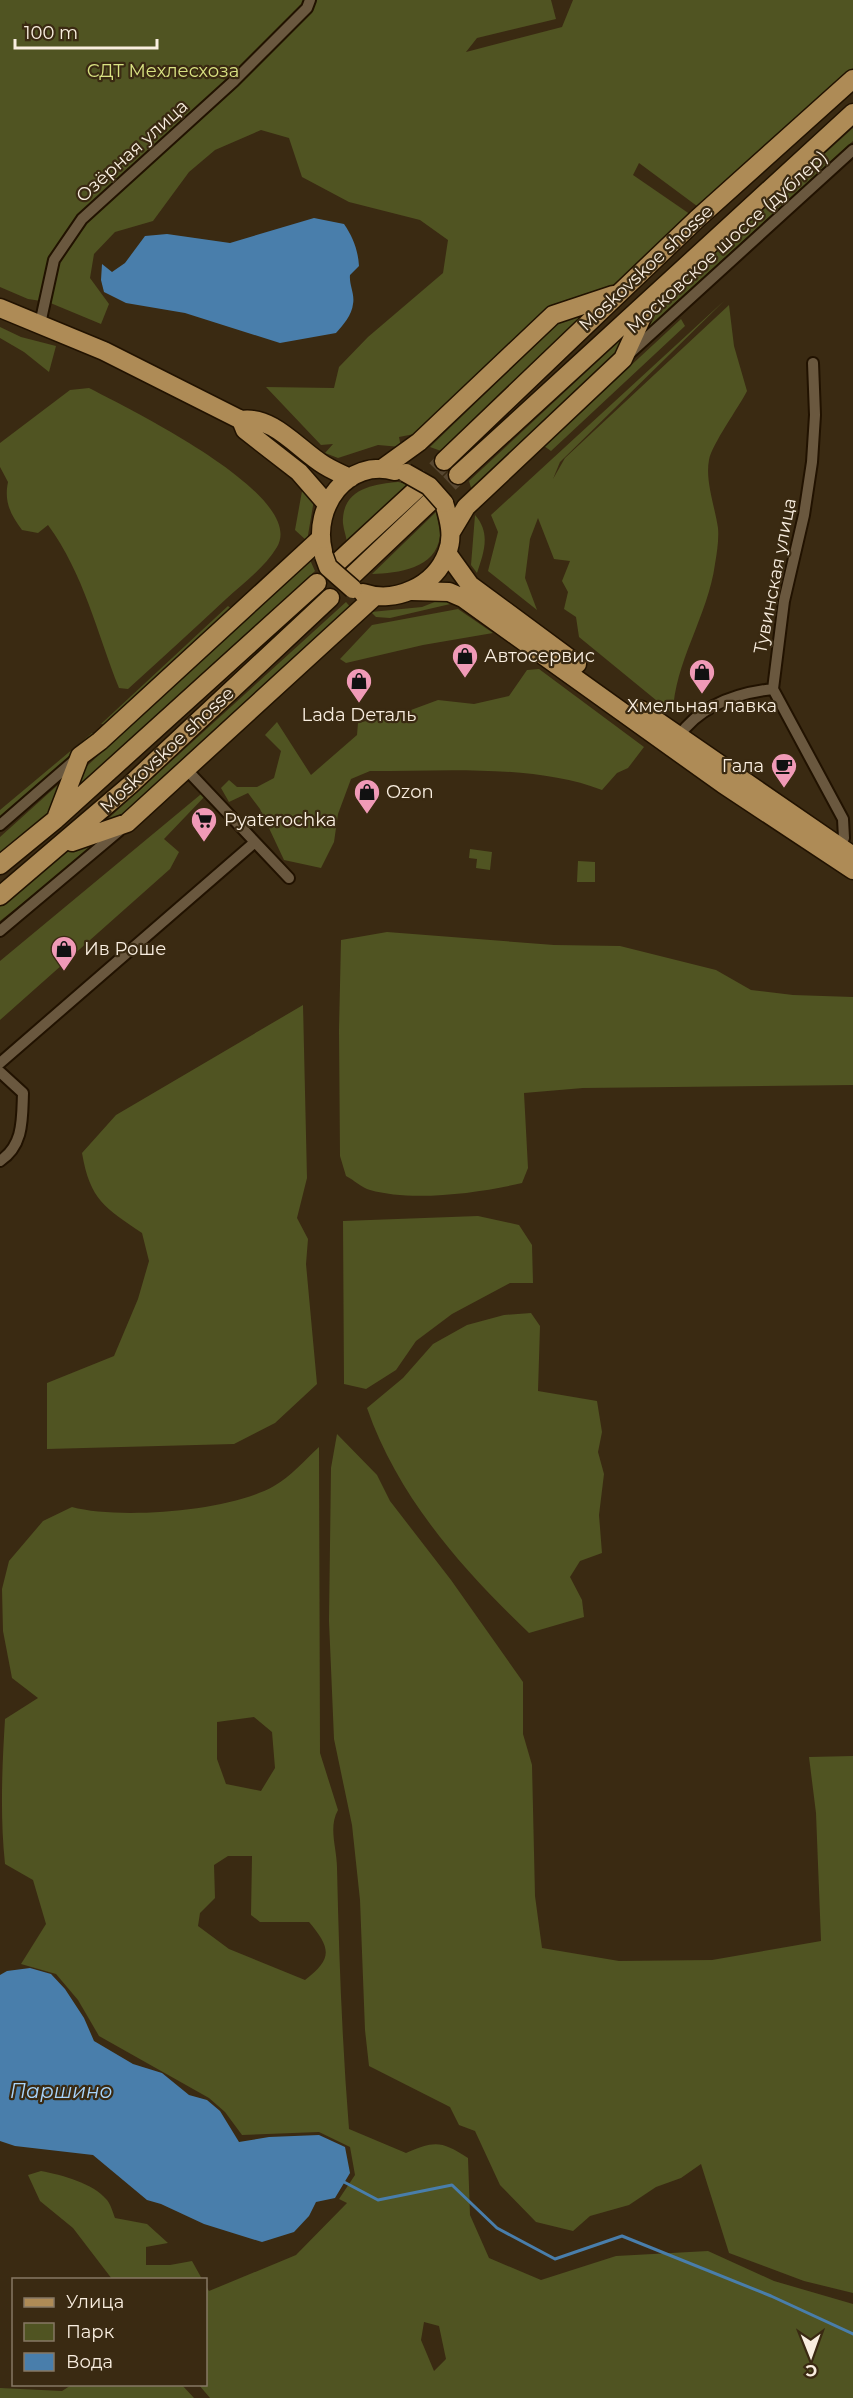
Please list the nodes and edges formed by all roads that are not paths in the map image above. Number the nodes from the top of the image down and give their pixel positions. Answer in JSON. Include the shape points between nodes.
{"nodes":[{"id":1,"x":310,"y":0,"type":"edge"},
{"id":2,"x":853,"y":79,"type":"edge"},
{"id":3,"x":853,"y":112,"type":"edge"},
{"id":4,"x":853,"y":150,"type":"edge"},
{"id":5,"x":618,"y":294,"type":"junction"},
{"id":6,"x":651,"y":297,"type":"junction"},
{"id":7,"x":0,"y":308,"type":"edge"},
{"id":8,"x":40,"y":324,"type":"junction"},
{"id":9,"x":623,"y":359,"type":"junction"},
{"id":10,"x":813,"y":363,"type":"dead end"},
{"id":11,"x":241,"y":420,"type":"junction"},
{"id":12,"x":444,"y":461,"type":"tunnel mouth"},
{"id":13,"x":383,"y":468,"type":"junction"},
{"id":14,"x":458,"y":475,"type":"tunnel mouth"},
{"id":15,"x":350,"y":478,"type":"junction"},
{"id":16,"x":417,"y":489,"type":"tunnel mouth"},
{"id":17,"x":437,"y":502,"type":"junction"},
{"id":18,"x":326,"y":503,"type":"junction"},
{"id":19,"x":451,"y":532,"type":"junction"},
{"id":20,"x":328,"y":552,"type":"junction"},
{"id":21,"x":447,"y":553,"type":"junction"},
{"id":22,"x":353,"y":582,"type":"junction"},
{"id":23,"x":317,"y":583,"type":"dead end"},
{"id":24,"x":412,"y":591,"type":"junction"},
{"id":25,"x":374,"y":597,"type":"junction"},
{"id":26,"x":330,"y":598,"type":"dead end"},
{"id":27,"x":773,"y":689,"type":"junction"},
{"id":28,"x":679,"y":735,"type":"junction"},
{"id":29,"x":80,"y":756,"type":"junction"},
{"id":30,"x":187,"y":770,"type":"junction"},
{"id":31,"x":55,"y":820,"type":"junction"},
{"id":32,"x":127,"y":823,"type":"junction"},
{"id":33,"x":0,"y":825,"type":"edge"},
{"id":34,"x":255,"y":842,"type":"junction"},
{"id":35,"x":63,"y":845,"type":"junction"},
{"id":36,"x":846,"y":851,"type":"edge"},
{"id":37,"x":0,"y":865,"type":"edge"},
{"id":38,"x":853,"y":870,"type":"edge"},
{"id":39,"x":289,"y":878,"type":"dead end"},
{"id":40,"x":0,"y":896,"type":"edge"},
{"id":41,"x":0,"y":931,"type":"edge"},
{"id":42,"x":0,"y":1063,"type":"edge"},
{"id":43,"x":0,"y":1072,"type":"edge"},
{"id":44,"x":0,"y":1161,"type":"edge"}],
"edges":[{"from":1,"to":8,"type":"street","name":"Озёрная улица","via":[[307,8],[234,81],[82,219],[54,260]]},
{"from":2,"to":5,"type":"main road","name":"Moskovskoe shosse"},
{"from":3,"to":6,"type":"main road","name":"Moskovskoe shosse"},
{"from":4,"to":9,"type":"street","name":"Московское шоссе (дублер)"},
{"from":5,"to":12,"type":"main road","name":"Moskovskoe shosse"},
{"from":5,"to":13,"type":"main road","via":[[553,315],[419,442]]},
{"from":6,"to":9,"type":"main road"},
{"from":6,"to":14,"type":"main road","name":"Moskovskoe shosse"},
{"from":7,"to":8,"type":"main road"},
{"from":8,"to":11,"type":"main road","via":[[104,351]]},
{"from":9,"to":19,"type":"main road","via":[[466,507]]},
{"from":10,"to":27,"type":"street","name":"Тувинская улица","via":[[812,462],[784,601]]},
{"from":11,"to":15,"type":"main road","via":[[253,418],[274,427],[325,466]]},
{"from":11,"to":18,"type":"main road","via":[[244,430],[299,472]]},
{"from":13,"to":15,"type":"main road"},
{"from":13,"to":17,"type":"main road","bridge":true,"via":[[406,473],[429,486]]},
{"from":15,"to":18,"type":"main road"},
{"from":16,"to":20,"type":"main road"},
{"from":17,"to":19,"type":"main road"},
{"from":17,"to":22,"type":"main road"},
{"from":18,"to":20,"type":"main road"},
{"from":19,"to":21,"type":"main road"},
{"from":20,"to":22,"type":"main road","bridge":true,"via":[[328,567]]},
{"from":20,"to":29,"type":"main road"},
{"from":21,"to":24,"type":"main road","via":[[433,576]]},
{"from":21,"to":28,"type":"main road","via":[[470,585]]},
{"from":22,"to":25,"type":"main road"},
{"from":23,"to":31,"type":"main road","name":"Moskovskoe shosse"},
{"from":24,"to":25,"type":"main road"},
{"from":24,"to":38,"type":"main road","via":[[449,592],[463,598],[723,784]]},
{"from":25,"to":30,"type":"main road"},
{"from":26,"to":35,"type":"main road","name":"Moskovskoe shosse"},
{"from":27,"to":28,"type":"street","via":[[708,706]]},
{"from":27,"to":36,"type":"street","via":[[843,819]]},
{"from":28,"to":36,"type":"main road"},
{"from":29,"to":31,"type":"main road"},
{"from":29,"to":33,"type":"street"},
{"from":30,"to":32,"type":"main road"},
{"from":30,"to":34,"type":"street"},
{"from":31,"to":37,"type":"main road","name":"Moskovskoe shosse"},
{"from":32,"to":35,"type":"main road"},
{"from":32,"to":41,"type":"street"},
{"from":34,"to":39,"type":"street"},
{"from":34,"to":42,"type":"street"},
{"from":35,"to":40,"type":"main road","name":"Moskovskoe shosse"},
{"from":43,"to":44,"type":"street","via":[[23,1093],[22,1130],[9,1155]]}]}
